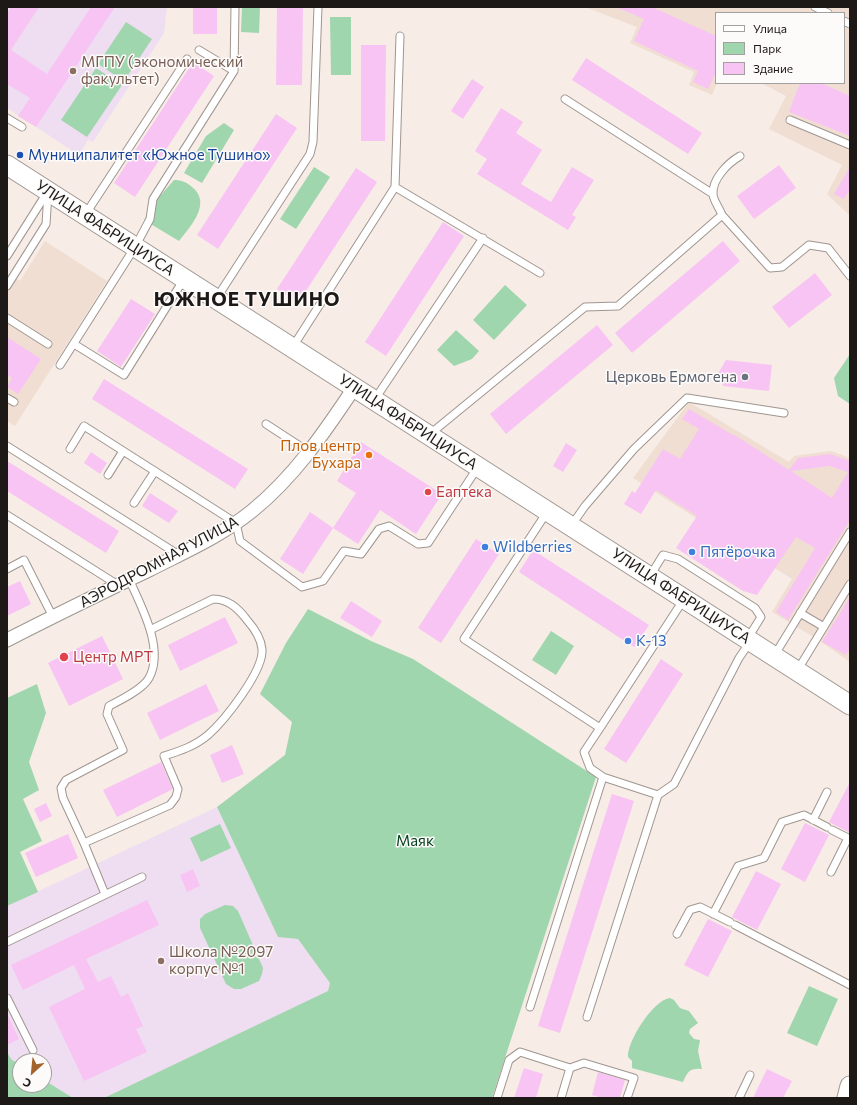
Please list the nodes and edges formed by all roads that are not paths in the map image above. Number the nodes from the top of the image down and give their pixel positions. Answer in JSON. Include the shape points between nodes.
{"nodes":[{"id":1,"x":235,"y":7,"type":"edge"},
{"id":2,"x":318,"y":7,"type":"edge"},
{"id":3,"x":816,"y":7,"type":"edge"},
{"id":4,"x":826,"y":12,"type":"edge"},
{"id":5,"x":400,"y":36,"type":"dead end"},
{"id":6,"x":199,"y":50,"type":"dead end"},
{"id":7,"x":187,"y":59,"type":"dead end"},
{"id":8,"x":234,"y":72,"type":"junction"},
{"id":9,"x":565,"y":99,"type":"dead end"},
{"id":10,"x":7,"y":118,"type":"edge"},
{"id":11,"x":790,"y":120,"type":"dead end"},
{"id":12,"x":22,"y":127,"type":"dead end"},
{"id":13,"x":850,"y":145,"type":"edge"},
{"id":14,"x":740,"y":156,"type":"dead end"},
{"id":15,"x":7,"y":165,"type":"edge"},
{"id":16,"x":395,"y":188,"type":"junction"},
{"id":17,"x":48,"y":191,"type":"junction"},
{"id":18,"x":713,"y":194,"type":"junction"},
{"id":19,"x":84,"y":215,"type":"junction"},
{"id":20,"x":722,"y":215,"type":"junction"},
{"id":21,"x":483,"y":238,"type":"junction"},
{"id":22,"x":135,"y":247,"type":"junction"},
{"id":23,"x":7,"y":256,"type":"edge"},
{"id":24,"x":540,"y":273,"type":"dead end"},
{"id":25,"x":850,"y":276,"type":"edge"},
{"id":26,"x":184,"y":279,"type":"junction"},
{"id":27,"x":7,"y":286,"type":"edge"},
{"id":28,"x":216,"y":299,"type":"junction"},
{"id":29,"x":7,"y":318,"type":"edge"},
{"id":30,"x":48,"y":344,"type":"dead end"},
{"id":31,"x":74,"y":344,"type":"junction"},
{"id":32,"x":292,"y":348,"type":"junction"},
{"id":33,"x":60,"y":365,"type":"dead end"},
{"id":34,"x":354,"y":388,"type":"junction"},
{"id":35,"x":7,"y":398,"type":"edge"},
{"id":36,"x":374,"y":400,"type":"junction"},
{"id":37,"x":14,"y":402,"type":"dead end"},
{"id":38,"x":784,"y":413,"type":"dead end"},
{"id":39,"x":266,"y":424,"type":"dead end"},
{"id":40,"x":428,"y":435,"type":"junction"},
{"id":41,"x":7,"y":446,"type":"edge"},
{"id":42,"x":70,"y":449,"type":"dead end"},
{"id":43,"x":123,"y":451,"type":"junction"},
{"id":44,"x":309,"y":452,"type":"junction"},
{"id":45,"x":478,"y":467,"type":"junction"},
{"id":46,"x":155,"y":471,"type":"junction"},
{"id":47,"x":108,"y":475,"type":"dead end"},
{"id":48,"x":134,"y":503,"type":"dead end"},
{"id":49,"x":547,"y":512,"type":"junction"},
{"id":50,"x":7,"y":515,"type":"edge"},
{"id":51,"x":236,"y":523,"type":"junction"},
{"id":52,"x":571,"y":526,"type":"junction"},
{"id":53,"x":850,"y":532,"type":"edge"},
{"id":54,"x":179,"y":555,"type":"junction"},
{"id":55,"x":7,"y":569,"type":"edge"},
{"id":56,"x":650,"y":576,"type":"junction"},
{"id":57,"x":124,"y":582,"type":"junction"},
{"id":58,"x":850,"y":584,"type":"edge"},
{"id":59,"x":684,"y":598,"type":"junction"},
{"id":60,"x":800,"y":613,"type":"junction"},
{"id":61,"x":53,"y":617,"type":"junction"},
{"id":62,"x":824,"y":627,"type":"junction"},
{"id":63,"x":150,"y":630,"type":"junction"},
{"id":64,"x":7,"y":640,"type":"edge"},
{"id":65,"x":749,"y":640,"type":"junction"},
{"id":66,"x":773,"y":656,"type":"junction"},
{"id":67,"x":797,"y":671,"type":"junction"},
{"id":68,"x":850,"y":705,"type":"edge"},
{"id":69,"x":600,"y":728,"type":"junction"},
{"id":70,"x":603,"y":777,"type":"junction"},
{"id":71,"x":827,"y":792,"type":"dead end"},
{"id":72,"x":658,"y":795,"type":"junction"},
{"id":73,"x":813,"y":820,"type":"junction"},
{"id":74,"x":849,"y":839,"type":"edge"},
{"id":75,"x":84,"y":843,"type":"junction"},
{"id":76,"x":831,"y":872,"type":"dead end"},
{"id":77,"x":142,"y":876,"type":"dead end"},
{"id":78,"x":105,"y":894,"type":"junction"},
{"id":79,"x":713,"y":914,"type":"junction"},
{"id":80,"x":677,"y":934,"type":"dead end"},
{"id":81,"x":7,"y":942,"type":"edge"},
{"id":82,"x":850,"y":985,"type":"edge"},
{"id":83,"x":7,"y":998,"type":"edge"},
{"id":84,"x":530,"y":1007,"type":"dead end"},
{"id":85,"x":587,"y":1017,"type":"dead end"},
{"id":86,"x":33,"y":1050,"type":"dead end"},
{"id":87,"x":570,"y":1068,"type":"junction"},
{"id":88,"x":750,"y":1075,"type":"dead end"},
{"id":89,"x":850,"y":1086,"type":"edge"},
{"id":90,"x":497,"y":1098,"type":"edge"},
{"id":91,"x":561,"y":1098,"type":"edge"},
{"id":92,"x":627,"y":1098,"type":"edge"},
{"id":93,"x":739,"y":1098,"type":"edge"},
{"id":94,"x":846,"y":1098,"type":"edge"}],
"edges":[{"from":1,"to":8,"type":"lane"},
{"from":2,"to":28,"type":"lane","via":[[313,142],[310,154]]},
{"from":3,"to":4,"type":"lane"},
{"from":5,"to":16,"type":"lane"},
{"from":6,"to":8,"type":"lane"},
{"from":7,"to":19,"type":"lane"},
{"from":8,"to":22,"type":"lane","via":[[153,199],[150,219]]},
{"from":9,"to":18,"type":"lane"},
{"from":10,"to":12,"type":"lane"},
{"from":11,"to":13,"type":"lane"},
{"from":14,"to":18,"type":"lane","via":[[717,176]]},
{"from":15,"to":17,"type":"main road","name":"УЛИЦА ФАБРИЦИУСА"},
{"from":16,"to":21,"type":"lane"},
{"from":16,"to":32,"type":"lane"},
{"from":17,"to":19,"type":"main road","name":"УЛИЦА ФАБРИЦИУСА"},
{"from":17,"to":23,"type":"lane"},
{"from":17,"to":27,"type":"lane","via":[[46,224]]},
{"from":18,"to":20,"type":"lane"},
{"from":19,"to":22,"type":"main road","name":"УЛИЦА ФАБРИЦИУСА"},
{"from":20,"to":25,"type":"lane","via":[[770,268],[782,267],[809,245],[828,248]]},
{"from":20,"to":40,"type":"lane","via":[[618,306],[585,307]]},
{"from":21,"to":24,"type":"lane"},
{"from":21,"to":36,"type":"lane"},
{"from":22,"to":26,"type":"main road","name":"УЛИЦА ФАБРИЦИУСА"},
{"from":22,"to":31,"type":"lane"},
{"from":26,"to":28,"type":"main road","name":"УЛИЦА ФАБРИЦИУСА"},
{"from":26,"to":31,"type":"lane","via":[[124,375]]},
{"from":28,"to":32,"type":"main road","name":"УЛИЦА ФАБРИЦИУСА"},
{"from":29,"to":30,"type":"lane"},
{"from":31,"to":33,"type":"lane"},
{"from":32,"to":34,"type":"main road","name":"УЛИЦА ФАБРИЦИУСА"},
{"from":34,"to":36,"type":"main road","name":"УЛИЦА ФАБРИЦИУСА"},
{"from":34,"to":44,"type":"street","name":"АЭРОДРОМНАЯ УЛИЦА"},
{"from":35,"to":37,"type":"lane"},
{"from":36,"to":40,"type":"main road","name":"УЛИЦА ФАБРИЦИУСА"},
{"from":38,"to":52,"type":"lane","via":[[687,398],[634,448]]},
{"from":39,"to":44,"type":"lane"},
{"from":40,"to":45,"type":"main road","name":"УЛИЦА ФАБРИЦИУСА"},
{"from":41,"to":54,"type":"lane"},
{"from":42,"to":43,"type":"lane","via":[[84,426]]},
{"from":43,"to":46,"type":"lane"},
{"from":43,"to":47,"type":"lane"},
{"from":44,"to":51,"type":"street","name":"АЭРОДРОМНАЯ УЛИЦА","via":[[288,478]]},
{"from":45,"to":49,"type":"main road","name":"УЛИЦА ФАБРИЦИУСА"},
{"from":45,"to":51,"type":"lane","via":[[428,543],[418,544],[389,526],[379,529],[361,554],[344,551],[323,581],[302,587],[240,541]]},
{"from":46,"to":48,"type":"lane"},
{"from":46,"to":51,"type":"lane"},
{"from":49,"to":52,"type":"main road","name":"УЛИЦА ФАБРИЦИУСА"},
{"from":49,"to":69,"type":"lane","via":[[464,639]]},
{"from":50,"to":57,"type":"lane"},
{"from":51,"to":54,"type":"street","name":"АЭРОДРОМНАЯ УЛИЦА"},
{"from":52,"to":56,"type":"main road","name":"УЛИЦА ФАБРИЦИУСА"},
{"from":53,"to":60,"type":"lane"},
{"from":54,"to":57,"type":"street","name":"АЭРОДРОМНАЯ УЛИЦА"},
{"from":55,"to":61,"type":"lane","via":[[24,560]]},
{"from":56,"to":59,"type":"main road","name":"УЛИЦА ФАБРИЦИУСА"},
{"from":56,"to":65,"type":"lane","via":[[663,555],[678,559],[755,608],[761,617]]},
{"from":57,"to":61,"type":"street","name":"АЭРОДРОМНАЯ УЛИЦА"},
{"from":57,"to":63,"type":"lane","via":[[145,614]]},
{"from":58,"to":62,"type":"lane"},
{"from":59,"to":65,"type":"main road","name":"УЛИЦА ФАБРИЦИУСА"},
{"from":59,"to":69,"type":"lane"},
{"from":60,"to":62,"type":"lane"},
{"from":60,"to":66,"type":"lane"},
{"from":61,"to":64,"type":"street","name":"АЭРОДРОМНАЯ УЛИЦА"},
{"from":62,"to":67,"type":"lane"},
{"from":63,"to":75,"type":"lane","via":[[155,662],[149,679],[138,689],[109,706],[107,714],[123,750],[66,780],[61,788],[63,798]]},
{"from":63,"to":75,"type":"lane","via":[[212,599],[220,599],[240,610],[256,631],[262,649],[260,664],[221,722],[207,736],[188,748],[164,756],[178,789],[170,805]]},
{"from":65,"to":66,"type":"main road","name":"УЛИЦА ФАБРИЦИУСА"},
{"from":65,"to":72,"type":"lane","via":[[674,784]]},
{"from":66,"to":67,"type":"main road","name":"УЛИЦА ФАБРИЦИУСА"},
{"from":67,"to":68,"type":"main road","name":"УЛИЦА ФАБРИЦИУСА"},
{"from":69,"to":70,"type":"lane","via":[[584,752],[590,768]]},
{"from":70,"to":72,"type":"lane"},
{"from":70,"to":84,"type":"lane"},
{"from":71,"to":73,"type":"lane"},
{"from":72,"to":85,"type":"lane"},
{"from":73,"to":74,"type":"lane"},
{"from":73,"to":79,"type":"lane","via":[[804,815],[782,822],[764,858],[738,866]]},
{"from":74,"to":76,"type":"lane"},
{"from":75,"to":78,"type":"lane"},
{"from":77,"to":78,"type":"lane"},
{"from":78,"to":81,"type":"lane"},
{"from":79,"to":80,"type":"lane","via":[[700,907],[690,910]]},
{"from":79,"to":82,"type":"lane"},
{"from":83,"to":86,"type":"lane"},
{"from":87,"to":90,"type":"lane","via":[[520,1052],[509,1060]]},
{"from":87,"to":91,"type":"lane"},
{"from":87,"to":92,"type":"lane","via":[[584,1063],[634,1078]]},
{"from":88,"to":93,"type":"lane"},
{"from":89,"to":94,"type":"main road"}]}
